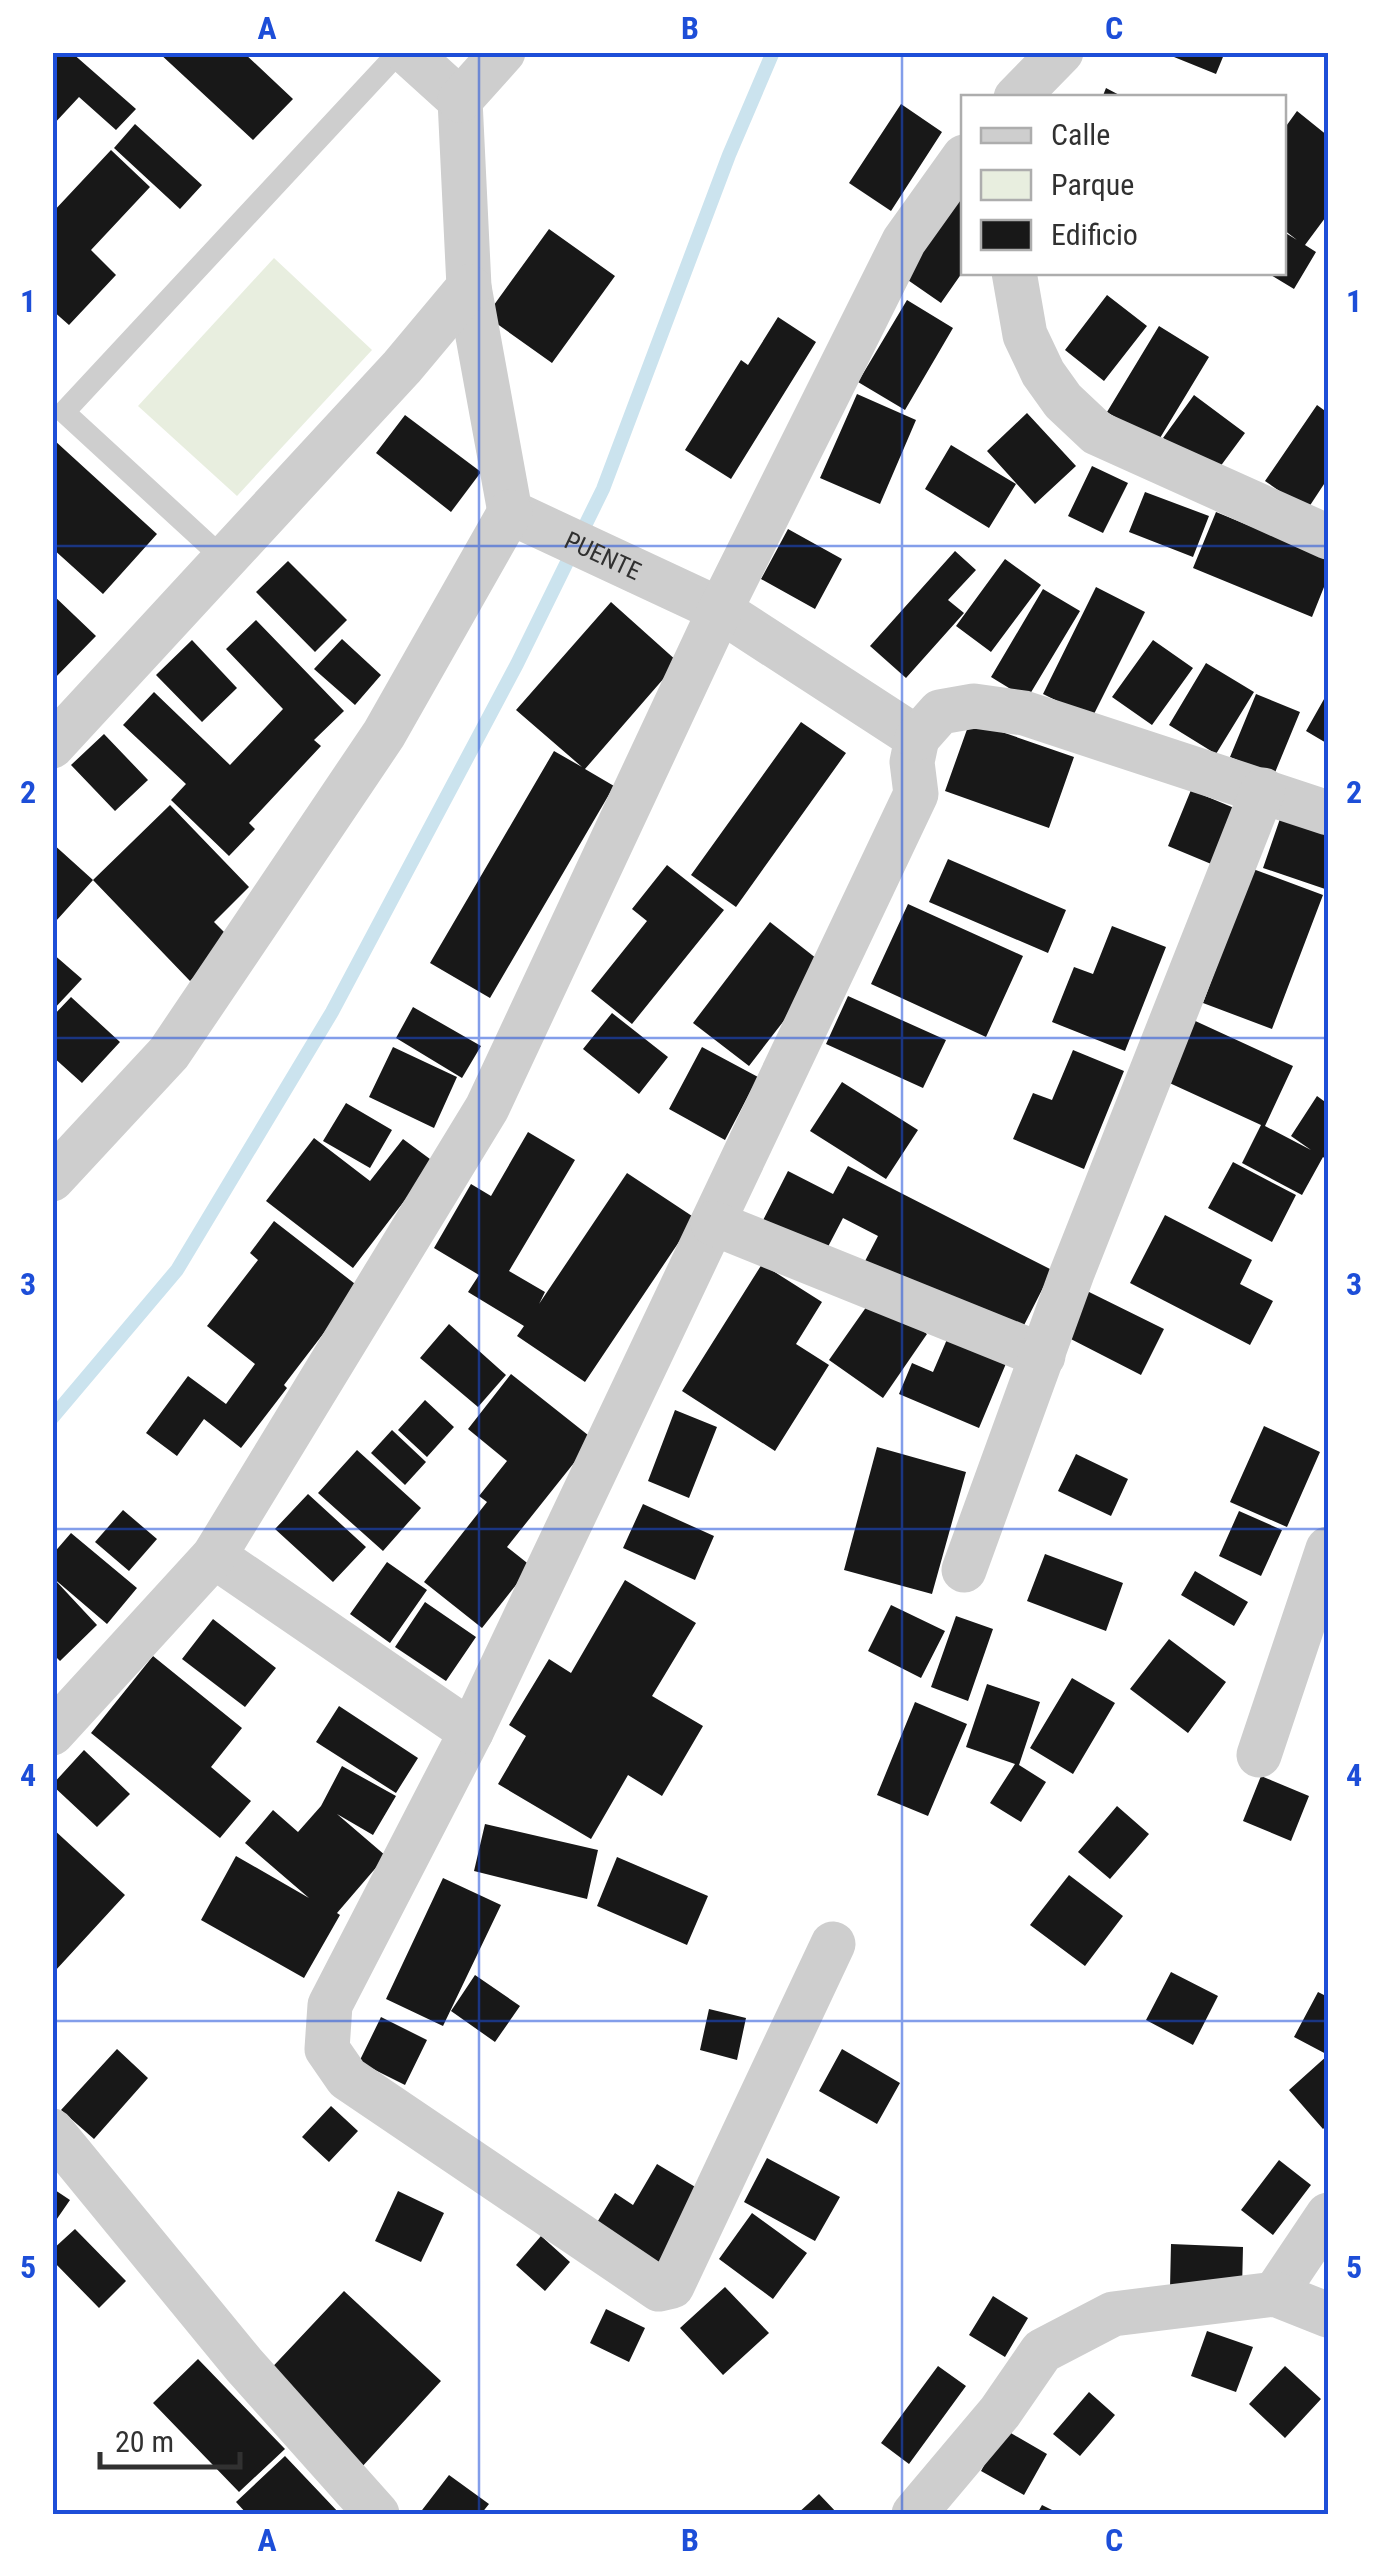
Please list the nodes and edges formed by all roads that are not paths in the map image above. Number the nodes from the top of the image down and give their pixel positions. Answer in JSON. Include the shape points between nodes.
{"nodes":[{"id":1,"x":399,"y":52,"type":"edge"},
{"id":2,"x":407,"y":52,"type":"edge"},
{"id":3,"x":504,"y":52,"type":"edge"},
{"id":4,"x":1061,"y":52,"type":"edge"},
{"id":5,"x":1019,"y":95,"type":"edge"},
{"id":6,"x":460,"y":100,"type":"junction"},
{"id":7,"x":961,"y":161,"type":"edge"},
{"id":8,"x":1015,"y":275,"type":"edge"},
{"id":9,"x":469,"y":287,"type":"junction"},
{"id":10,"x":523,"y":518,"type":"junction"},
{"id":11,"x":1328,"y":537,"type":"edge"},
{"id":12,"x":225,"y":560,"type":"junction"},
{"id":13,"x":720,"y":610,"type":"junction"},
{"id":14,"x":917,"y":738,"type":"junction"},
{"id":15,"x":52,"y":746,"type":"edge"},
{"id":16,"x":1263,"y":790,"type":"junction"},
{"id":17,"x":1328,"y":813,"type":"edge"},
{"id":18,"x":52,"y":1179,"type":"edge"},
{"id":19,"x":712,"y":1223,"type":"junction"},
{"id":20,"x":1043,"y":1356,"type":"junction"},
{"id":21,"x":1328,"y":1549,"type":"edge"},
{"id":22,"x":214,"y":1556,"type":"junction"},
{"id":23,"x":964,"y":1570,"type":"dead end"},
{"id":24,"x":471,"y":1732,"type":"junction"},
{"id":25,"x":52,"y":1734,"type":"edge"},
{"id":26,"x":1258,"y":1754,"type":"dead end"},
{"id":27,"x":833,"y":1944,"type":"dead end"},
{"id":28,"x":52,"y":2131,"type":"edge"},
{"id":29,"x":1328,"y":2215,"type":"edge"},
{"id":30,"x":1275,"y":2294,"type":"junction"},
{"id":31,"x":1328,"y":2315,"type":"edge"},
{"id":32,"x":377,"y":2514,"type":"edge"},
{"id":33,"x":914,"y":2514,"type":"edge"}],
"edges":[{"from":1,"to":12,"type":"lane","via":[[64,412]]},
{"from":2,"to":6,"type":"street"},
{"from":3,"to":6,"type":"street"},
{"from":4,"to":5,"type":"street"},
{"from":6,"to":9,"type":"street"},
{"from":7,"to":13,"type":"street","via":[[904,241]]},
{"from":8,"to":11,"type":"street","via":[[1025,335],[1043,373],[1097,433]]},
{"from":9,"to":10,"type":"street"},
{"from":9,"to":12,"type":"street"},
{"from":10,"to":13,"type":"street","name":"PUENTE"},
{"from":10,"to":18,"type":"street","via":[[169,1053]]},
{"from":12,"to":15,"type":"street"},
{"from":13,"to":14,"type":"street","name":"PUENTE"},
{"from":13,"to":22,"type":"street","via":[[487,1108]]},
{"from":14,"to":16,"type":"street","via":[[940,712],[974,706],[1024,712]]},
{"from":14,"to":19,"type":"street","via":[[916,794]]},
{"from":16,"to":17,"type":"street"},
{"from":16,"to":20,"type":"street"},
{"from":19,"to":20,"type":"street"},
{"from":19,"to":24,"type":"street"},
{"from":20,"to":23,"type":"street"},
{"from":21,"to":26,"type":"street"},
{"from":22,"to":24,"type":"street"},
{"from":22,"to":25,"type":"street"},
{"from":24,"to":27,"type":"street","via":[[330,2005],[327,2050],[347,2078],[659,2289],[672,2286]]},
{"from":28,"to":32,"type":"street","via":[[244,2365]]},
{"from":29,"to":30,"type":"street"},
{"from":30,"to":31,"type":"street"},
{"from":30,"to":33,"type":"street","via":[[1112,2314],[1042,2351]]}]}
